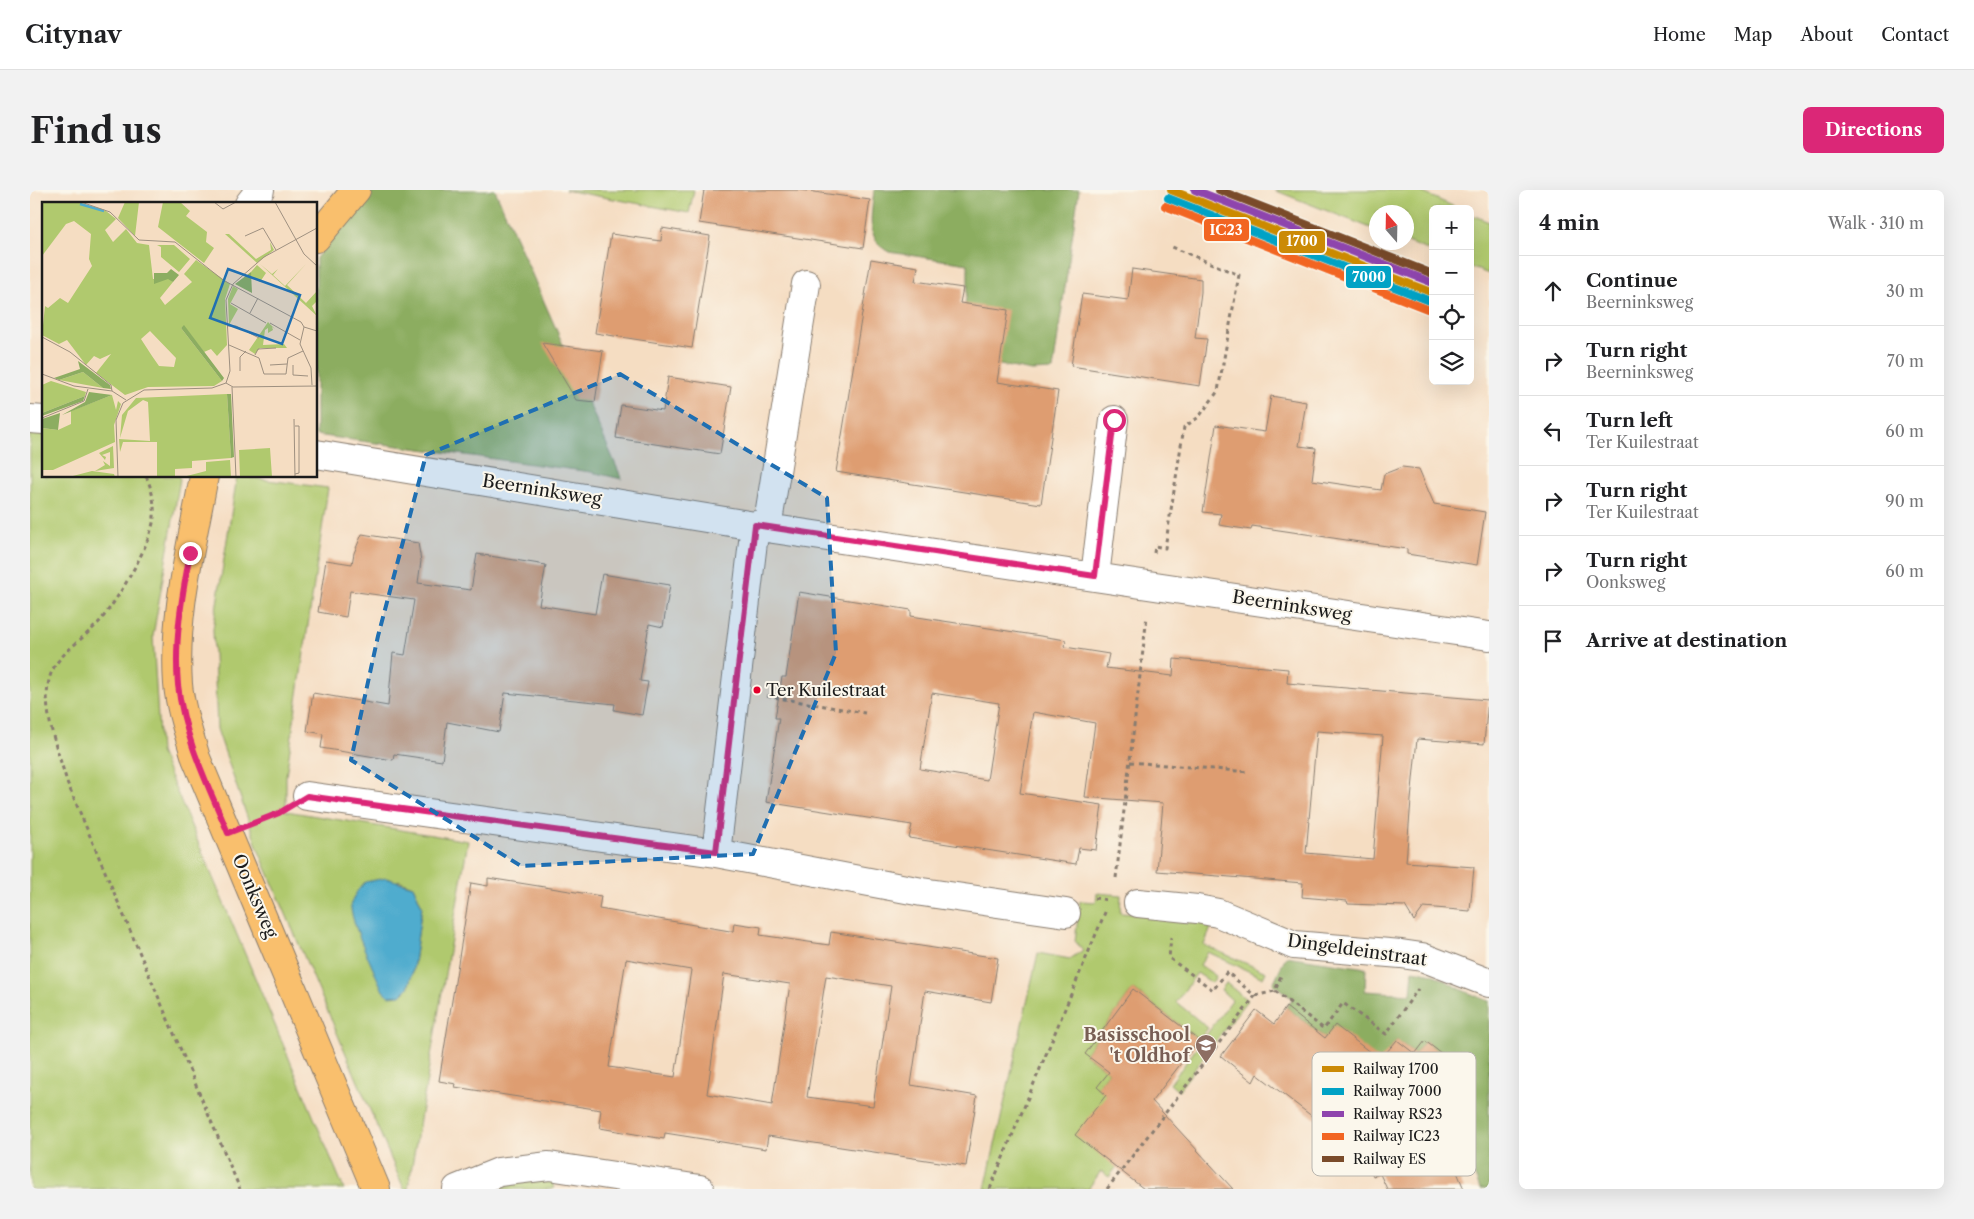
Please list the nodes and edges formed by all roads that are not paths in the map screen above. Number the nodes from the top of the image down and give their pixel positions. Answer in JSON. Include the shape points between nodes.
{"nodes":[{"id":1,"x":260,"y":190,"type":"edge"},
{"id":2,"x":356,"y":190,"type":"edge"},
{"id":3,"x":251,"y":202,"type":"edge"},
{"id":4,"x":318,"y":236,"type":"edge"},
{"id":5,"x":806,"y":284,"type":"dead end"},
{"id":6,"x":1114,"y":420,"type":"dead end"},
{"id":7,"x":318,"y":454,"type":"edge"},
{"id":8,"x":204,"y":478,"type":"edge"},
{"id":9,"x":761,"y":526,"type":"junction"},
{"id":10,"x":1095,"y":576,"type":"junction"},
{"id":11,"x":1489,"y":636,"type":"edge"},
{"id":12,"x":307,"y":796,"type":"road end"},
{"id":13,"x":716,"y":852,"type":"junction"},
{"id":14,"x":1138,"y":903,"type":"dead end"},
{"id":15,"x":1066,"y":913,"type":"road end"},
{"id":16,"x":1489,"y":983,"type":"edge"},
{"id":17,"x":376,"y":1189,"type":"edge"},
{"id":18,"x":457,"y":1189,"type":"edge"},
{"id":19,"x":700,"y":1189,"type":"edge"}],
"edges":[{"from":1,"to":3,"type":"street"},
{"from":2,"to":4,"type":"main road"},
{"from":5,"to":9,"type":"street"},
{"from":6,"to":10,"type":"street"},
{"from":7,"to":9,"type":"street","name":"Beerninksweg"},
{"from":8,"to":17,"type":"main road","name":"Oonksweg","via":[[180,606],[178,684],[184,715],[196,758]]},
{"from":9,"to":10,"type":"street","name":"Beerninksweg"},
{"from":9,"to":13,"type":"street","via":[[735,691]]},
{"from":10,"to":11,"type":"street","name":"Beerninksweg"},
{"from":12,"to":13,"type":"street"},
{"from":13,"to":15,"type":"street","via":[[922,892]]},
{"from":14,"to":16,"type":"street","name":"Dingeldeinstraat","via":[[1218,913],[1294,945],[1401,954],[1437,962]]},
{"from":18,"to":19,"type":"street","via":[[498,1172],[548,1166]]}]}
